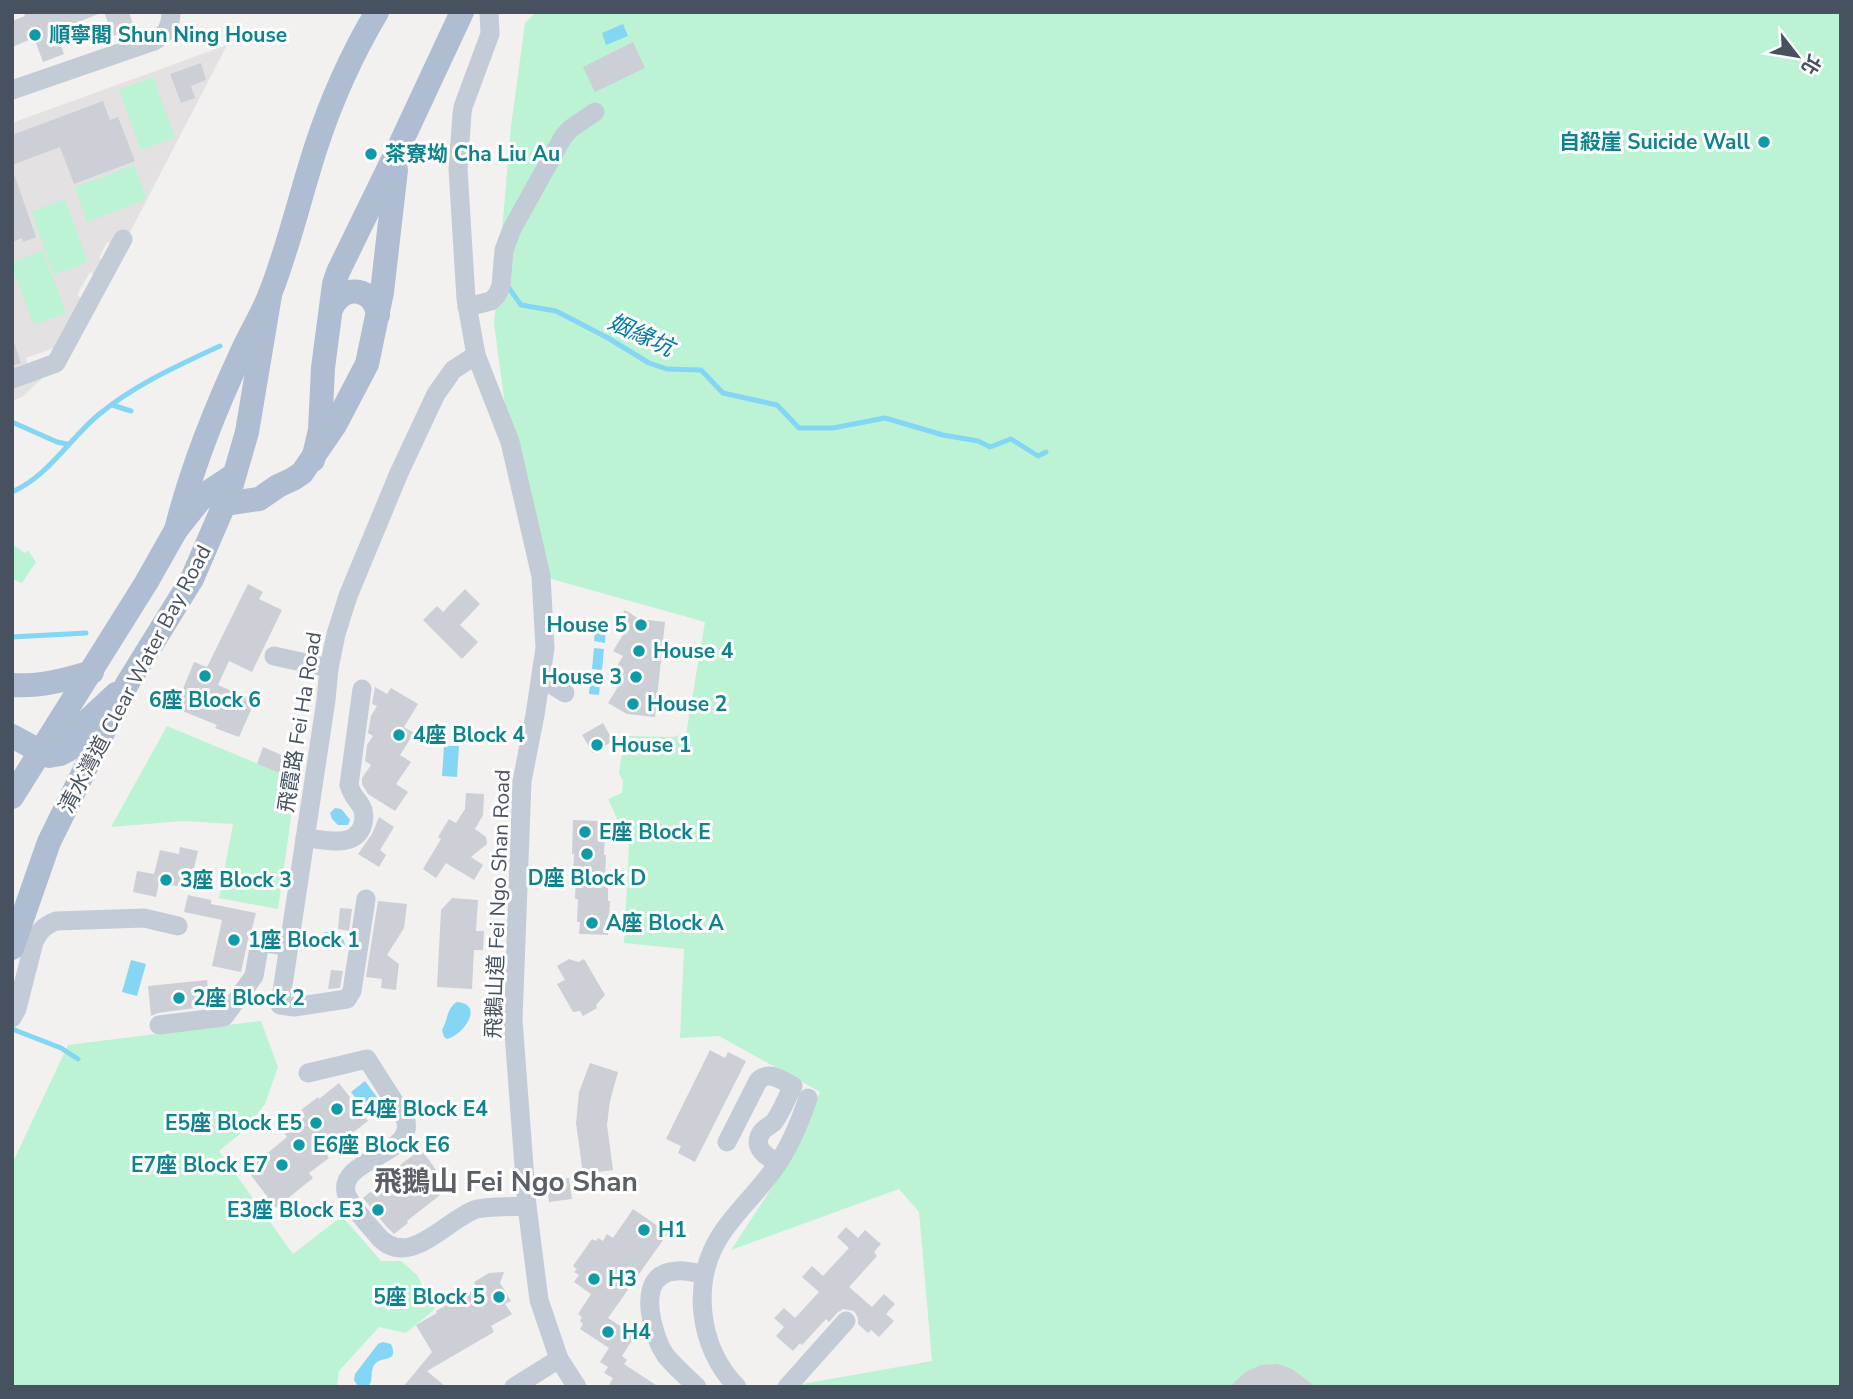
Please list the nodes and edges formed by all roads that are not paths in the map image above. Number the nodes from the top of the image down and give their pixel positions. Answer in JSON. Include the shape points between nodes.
{"nodes":[{"id":1,"x":171,"y":12,"type":"edge"},
{"id":2,"x":377,"y":12,"type":"edge"},
{"id":3,"x":462,"y":12,"type":"edge"},
{"id":4,"x":489,"y":12,"type":"edge"},
{"id":5,"x":13,"y":87,"type":"edge"},
{"id":6,"x":595,"y":112,"type":"dead end"},
{"id":7,"x":398,"y":149,"type":"junction"},
{"id":8,"x":123,"y":239,"type":"dead end"},
{"id":9,"x":270,"y":295,"type":"junction"},
{"id":10,"x":332,"y":307,"type":"junction"},
{"id":11,"x":467,"y":307,"type":"junction"},
{"id":12,"x":378,"y":315,"type":"junction"},
{"id":13,"x":476,"y":355,"type":"junction"},
{"id":14,"x":12,"y":379,"type":"edge"},
{"id":15,"x":313,"y":460,"type":"junction"},
{"id":16,"x":234,"y":475,"type":"junction"},
{"id":17,"x":278,"y":486,"type":"junction"},
{"id":18,"x":225,"y":504,"type":"junction"},
{"id":19,"x":176,"y":530,"type":"junction"},
{"id":20,"x":274,"y":656,"type":"dead end"},
{"id":21,"x":329,"y":668,"type":"junction"},
{"id":22,"x":92,"y":672,"type":"junction"},
{"id":23,"x":541,"y":678,"type":"junction"},
{"id":24,"x":127,"y":684,"type":"junction"},
{"id":25,"x":12,"y":685,"type":"edge"},
{"id":26,"x":362,"y":689,"type":"dead end"},
{"id":27,"x":565,"y":693,"type":"dead end"},
{"id":28,"x":12,"y":736,"type":"edge"},
{"id":29,"x":40,"y":752,"type":"junction"},
{"id":30,"x":12,"y":797,"type":"edge"},
{"id":31,"x":305,"y":838,"type":"junction"},
{"id":32,"x":366,"y":899,"type":"dead end"},
{"id":33,"x":178,"y":926,"type":"dead end"},
{"id":34,"x":289,"y":947,"type":"junction"},
{"id":35,"x":12,"y":948,"type":"edge"},
{"id":36,"x":12,"y":1017,"type":"edge"},
{"id":37,"x":159,"y":1025,"type":"dead end"},
{"id":38,"x":308,"y":1073,"type":"dead end"},
{"id":39,"x":808,"y":1098,"type":"dead end"},
{"id":40,"x":727,"y":1142,"type":"dead end"},
{"id":41,"x":778,"y":1163,"type":"junction"},
{"id":42,"x":527,"y":1206,"type":"junction"},
{"id":43,"x":704,"y":1275,"type":"junction"},
{"id":44,"x":846,"y":1321,"type":"dead end"},
{"id":45,"x":559,"y":1359,"type":"junction"},
{"id":46,"x":514,"y":1387,"type":"edge"},
{"id":47,"x":576,"y":1387,"type":"edge"},
{"id":48,"x":697,"y":1387,"type":"edge"},
{"id":49,"x":737,"y":1387,"type":"edge"},
{"id":50,"x":787,"y":1387,"type":"edge"}],
"edges":[{"from":1,"to":5,"type":"street","via":[[166,32],[154,41]]},
{"from":2,"to":9,"type":"main road","via":[[317,145]]},
{"from":3,"to":7,"type":"main road"},
{"from":4,"to":11,"type":"street","name":"飛鵝山道 Fei Ngo Shan Road","via":[[490,34],[462,114],[458,169]]},
{"from":6,"to":11,"type":"street","via":[[563,137],[512,229],[497,295]]},
{"from":7,"to":10,"type":"main road","via":[[338,272]]},
{"from":7,"to":12,"type":"main road"},
{"from":8,"to":14,"type":"street","via":[[56,363],[46,359]]},
{"from":9,"to":16,"type":"main road","name":"清水灣道 Clear Water Bay Road","via":[[247,432]]},
{"from":9,"to":19,"type":"main road","via":[[207,431]]},
{"from":10,"to":12,"type":"main road","via":[[345,293],[364,293],[375,303]]},
{"from":10,"to":15,"type":"main road"},
{"from":11,"to":13,"type":"street","name":"飛鵝山道 Fei Ngo Shan Road"},
{"from":12,"to":15,"type":"main road","via":[[367,364]]},
{"from":13,"to":21,"type":"street","name":"飛霞路 Fei Ha Road","via":[[453,370],[436,394],[348,596]]},
{"from":13,"to":23,"type":"street","name":"飛鵝山道 Fei Ngo Shan Road","via":[[510,442],[541,576],[545,648]]},
{"from":15,"to":17,"type":"main road","via":[[298,477]]},
{"from":16,"to":17,"type":"main road","via":[[261,477]]},
{"from":16,"to":18,"type":"main road","name":"清水灣道 Clear Water Bay Road"},
{"from":16,"to":19,"type":"main road","via":[[199,501]]},
{"from":17,"to":18,"type":"main road","via":[[260,499]]},
{"from":18,"to":24,"type":"main road","name":"清水灣道 Clear Water Bay Road","via":[[192,579]]},
{"from":19,"to":22,"type":"main road","name":"清水灣道 Clear Water Bay Road"},
{"from":20,"to":21,"type":"street"},
{"from":21,"to":31,"type":"street","name":"飛霞路 Fei Ha Road"},
{"from":22,"to":25,"type":"main road","via":[[39,685]]},
{"from":22,"to":29,"type":"main road","name":"清水灣道 Clear Water Bay Road"},
{"from":23,"to":27,"type":"street"},
{"from":23,"to":42,"type":"street","name":"飛鵝山道 Fei Ngo Shan Road","via":[[522,781],[513,1020]]},
{"from":24,"to":29,"type":"main road","via":[[88,720],[68,750],[48,756]]},
{"from":24,"to":35,"type":"main road","name":"清水灣道 Clear Water Bay Road","via":[[49,842]]},
{"from":26,"to":31,"type":"street","via":[[349,785],[363,810],[362,828],[347,841]]},
{"from":28,"to":29,"type":"main road"},
{"from":29,"to":30,"type":"main road","name":"清水灣道 Clear Water Bay Road"},
{"from":31,"to":34,"type":"street","name":"飛霞路 Fei Ha Road"},
{"from":32,"to":34,"type":"street","name":"飛霞路 Fei Ha Road","via":[[347,999],[281,1005]]},
{"from":33,"to":36,"type":"street","via":[[144,918],[45,925],[34,942],[18,1009]]},
{"from":34,"to":37,"type":"street","via":[[260,942],[254,976],[223,1017]]},
{"from":38,"to":42,"type":"street","via":[[367,1059],[406,1120],[400,1142],[351,1173],[346,1183],[352,1202],[391,1247],[413,1247],[475,1209]]},
{"from":39,"to":41,"type":"street"},
{"from":40,"to":41,"type":"street","via":[[758,1081],[774,1076],[793,1086],[775,1121],[760,1134],[762,1152]]},
{"from":41,"to":43,"type":"street","via":[[720,1235]]},
{"from":42,"to":45,"type":"street","name":"飛鵝山道 Fei Ngo Shan Road","via":[[539,1300]]},
{"from":43,"to":48,"type":"street","via":[[676,1270],[664,1274],[649,1294],[656,1340]]},
{"from":43,"to":49,"type":"street","via":[[705,1329],[713,1354]]},
{"from":44,"to":50,"type":"street"},
{"from":45,"to":46,"type":"street"},
{"from":45,"to":47,"type":"street","name":"飛鵝山道 Fei Ngo Shan Road"}]}
